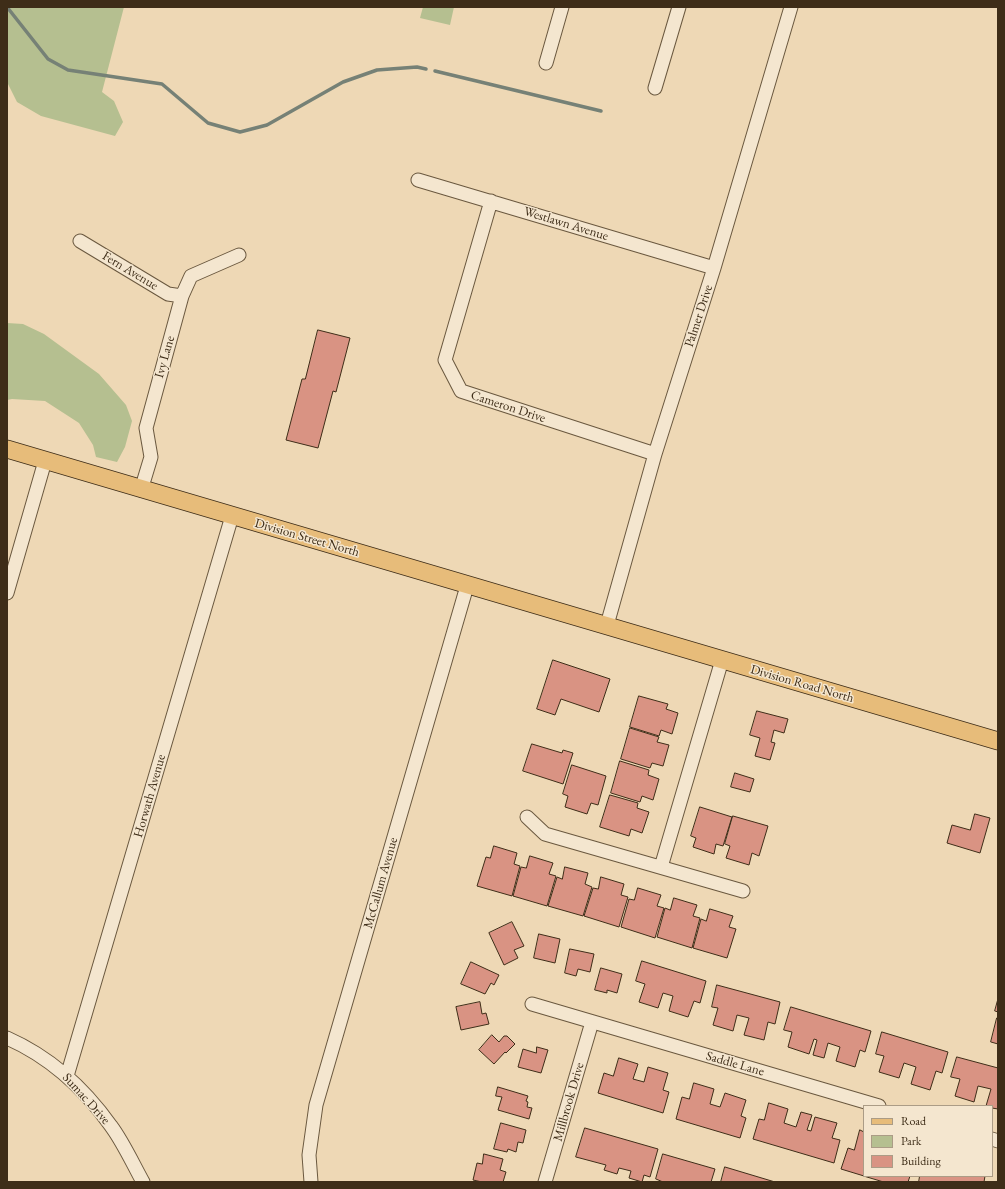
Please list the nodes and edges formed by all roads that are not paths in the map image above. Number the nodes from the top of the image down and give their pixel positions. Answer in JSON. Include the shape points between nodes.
{"nodes":[{"id":1,"x":562,"y":7,"type":"edge"},
{"id":2,"x":679,"y":7,"type":"edge"},
{"id":3,"x":791,"y":7,"type":"edge"},
{"id":4,"x":546,"y":63,"type":"dead end"},
{"id":5,"x":655,"y":88,"type":"dead end"},
{"id":6,"x":418,"y":180,"type":"dead end"},
{"id":7,"x":491,"y":201,"type":"junction"},
{"id":8,"x":80,"y":241,"type":"dead end"},
{"id":9,"x":239,"y":255,"type":"dead end"},
{"id":10,"x":714,"y":268,"type":"junction"},
{"id":11,"x":182,"y":296,"type":"junction"},
{"id":12,"x":7,"y":450,"type":"edge"},
{"id":13,"x":655,"y":454,"type":"junction"},
{"id":14,"x":45,"y":461,"type":"junction"},
{"id":15,"x":141,"y":490,"type":"junction"},
{"id":16,"x":232,"y":516,"type":"junction"},
{"id":17,"x":467,"y":586,"type":"junction"},
{"id":18,"x":7,"y":593,"type":"edge"},
{"id":19,"x":607,"y":625,"type":"junction"},
{"id":20,"x":722,"y":660,"type":"junction"},
{"id":21,"x":998,"y":741,"type":"edge"},
{"id":22,"x":527,"y":817,"type":"dead end"},
{"id":23,"x":661,"y":867,"type":"junction"},
{"id":24,"x":743,"y":891,"type":"dead end"},
{"id":25,"x":532,"y":1004,"type":"dead end"},
{"id":26,"x":592,"y":1022,"type":"junction"},
{"id":27,"x":7,"y":1038,"type":"edge"},
{"id":28,"x":67,"y":1076,"type":"junction"},
{"id":29,"x":875,"y":1105,"type":"edge"},
{"id":30,"x":143,"y":1182,"type":"edge"},
{"id":31,"x":311,"y":1182,"type":"edge"},
{"id":32,"x":545,"y":1182,"type":"edge"}],
"edges":[{"from":1,"to":4,"type":"street"},
{"from":2,"to":5,"type":"street"},
{"from":3,"to":10,"type":"street","name":"Palmer Drive"},
{"from":6,"to":7,"type":"street","name":"Westlawn Avenue"},
{"from":7,"to":10,"type":"street","name":"Westlawn Avenue"},
{"from":7,"to":13,"type":"street","name":"Cameron Drive","via":[[445,360],[461,391]]},
{"from":8,"to":11,"type":"street","name":"Fern Avenue","via":[[168,294]]},
{"from":9,"to":11,"type":"street","name":"Ivy Lane","via":[[191,276]]},
{"from":10,"to":13,"type":"street","name":"Palmer Drive"},
{"from":11,"to":15,"type":"street","name":"Ivy Lane","via":[[146,428],[151,457]]},
{"from":12,"to":14,"type":"main road","name":"Division Street North"},
{"from":13,"to":19,"type":"street","name":"Palmer Drive"},
{"from":14,"to":15,"type":"main road","name":"Division Street North"},
{"from":14,"to":18,"type":"street"},
{"from":15,"to":16,"type":"main road","name":"Division Street North"},
{"from":16,"to":17,"type":"main road","name":"Division Street North"},
{"from":16,"to":28,"type":"street","name":"Horwath Avenue"},
{"from":17,"to":19,"type":"main road","name":"Division Street North"},
{"from":17,"to":31,"type":"street","name":"McCallum Avenue","via":[[316,1105],[309,1155]]},
{"from":19,"to":20,"type":"main road","name":"Division Road North"},
{"from":20,"to":21,"type":"main road","name":"Division Road North"},
{"from":20,"to":23,"type":"street"},
{"from":22,"to":23,"type":"street","via":[[545,834]]},
{"from":23,"to":24,"type":"street"},
{"from":25,"to":26,"type":"street","name":"Saddle Lane"},
{"from":26,"to":29,"type":"street","name":"Saddle Lane"},
{"from":26,"to":32,"type":"street","name":"Millbrook Drive"},
{"from":27,"to":28,"type":"street","name":"Sumac Drive","via":[[23,1045]]},
{"from":28,"to":30,"type":"street","name":"Sumac Drive","via":[[112,1126]]}]}
